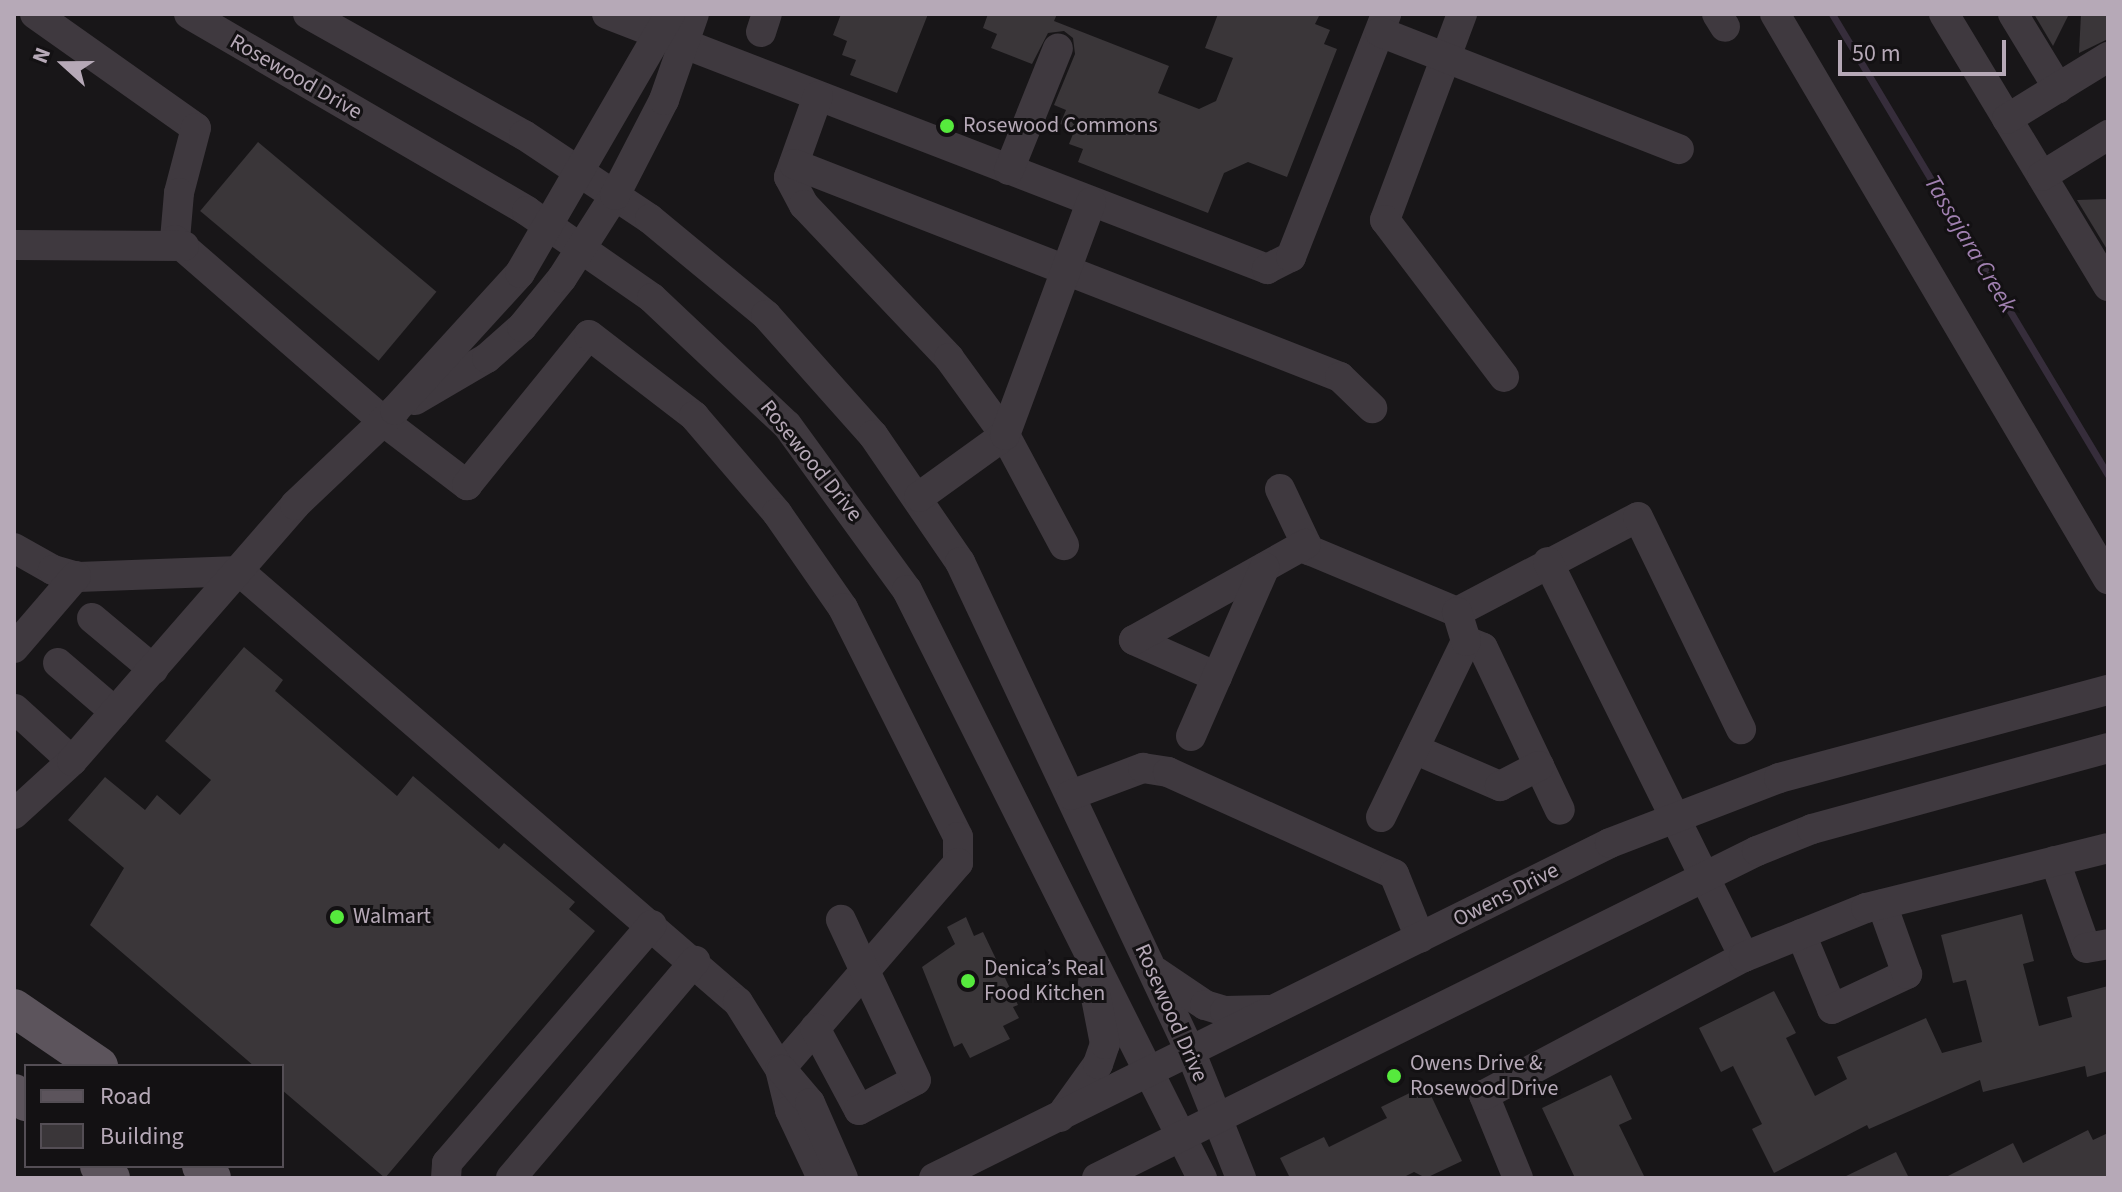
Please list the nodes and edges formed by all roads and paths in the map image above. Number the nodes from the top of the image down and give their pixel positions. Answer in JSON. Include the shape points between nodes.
{"nodes":[{"id":1,"x":35,"y":14,"type":"edge"},
{"id":2,"x":189,"y":14,"type":"edge"},
{"id":3,"x":308,"y":14,"type":"edge"},
{"id":4,"x":607,"y":14,"type":"edge"},
{"id":5,"x":694,"y":14,"type":"edge"},
{"id":6,"x":1462,"y":14,"type":"edge"},
{"id":7,"x":1775,"y":14,"type":"edge"},
{"id":8,"x":1944,"y":14,"type":"edge"},
{"id":9,"x":2013,"y":14,"type":"edge"},
{"id":10,"x":1383,"y":23,"type":"edge"},
{"id":11,"x":671,"y":31,"type":"edge"},
{"id":12,"x":1058,"y":48,"type":"dead end"},
{"id":13,"x":2108,"y":57,"type":"edge"},
{"id":14,"x":1446,"y":58,"type":"junction"},
{"id":15,"x":2058,"y":88,"type":"junction"},
{"id":16,"x":818,"y":96,"type":"junction"},
{"id":17,"x":2007,"y":119,"type":"junction"},
{"id":18,"x":2108,"y":135,"type":"edge"},
{"id":19,"x":1679,"y":149,"type":"dead end"},
{"id":20,"x":794,"y":164,"type":"junction"},
{"id":21,"x":1009,"y":170,"type":"junction"},
{"id":22,"x":581,"y":172,"type":"junction"},
{"id":23,"x":2042,"y":176,"type":"junction"},
{"id":24,"x":615,"y":195,"type":"junction"},
{"id":25,"x":1091,"y":202,"type":"junction"},
{"id":26,"x":549,"y":227,"type":"junction"},
{"id":27,"x":14,"y":245,"type":"edge"},
{"id":28,"x":184,"y":246,"type":"junction"},
{"id":29,"x":580,"y":249,"type":"junction"},
{"id":30,"x":1066,"y":268,"type":"junction"},
{"id":31,"x":2108,"y":286,"type":"edge"},
{"id":32,"x":1504,"y":377,"type":"dead end"},
{"id":33,"x":1372,"y":408,"type":"dead end"},
{"id":34,"x":389,"y":416,"type":"junction"},
{"id":35,"x":1005,"y":435,"type":"junction"},
{"id":36,"x":1280,"y":489,"type":"dead end"},
{"id":37,"x":919,"y":497,"type":"junction"},
{"id":38,"x":1306,"y":544,"type":"junction"},
{"id":39,"x":1064,"y":545,"type":"dead end"},
{"id":40,"x":14,"y":548,"type":"edge"},
{"id":41,"x":1548,"y":562,"type":"junction"},
{"id":42,"x":1265,"y":567,"type":"junction"},
{"id":43,"x":239,"y":571,"type":"junction"},
{"id":44,"x":76,"y":576,"type":"junction"},
{"id":45,"x":2108,"y":579,"type":"edge"},
{"id":46,"x":1457,"y":612,"type":"junction"},
{"id":47,"x":92,"y":618,"type":"dead end"},
{"id":48,"x":1466,"y":641,"type":"junction"},
{"id":49,"x":14,"y":648,"type":"edge"},
{"id":50,"x":58,"y":663,"type":"dead end"},
{"id":51,"x":153,"y":669,"type":"junction"},
{"id":52,"x":1217,"y":677,"type":"junction"},
{"id":53,"x":2108,"y":690,"type":"edge"},
{"id":54,"x":15,"y":709,"type":"edge"},
{"id":55,"x":115,"y":712,"type":"junction"},
{"id":56,"x":1741,"y":729,"type":"dead end"},
{"id":57,"x":1191,"y":736,"type":"dead end"},
{"id":58,"x":2108,"y":748,"type":"edge"},
{"id":59,"x":1414,"y":749,"type":"junction"},
{"id":60,"x":72,"y":761,"type":"junction"},
{"id":61,"x":1539,"y":766,"type":"junction"},
{"id":62,"x":1071,"y":795,"type":"junction"},
{"id":63,"x":1560,"y":810,"type":"dead end"},
{"id":64,"x":14,"y":814,"type":"edge"},
{"id":65,"x":1381,"y":817,"type":"dead end"},
{"id":66,"x":1680,"y":819,"type":"junction"},
{"id":67,"x":2108,"y":848,"type":"edge"},
{"id":68,"x":2055,"y":861,"type":"junction"},
{"id":69,"x":1705,"y":876,"type":"junction"},
{"id":70,"x":1882,"y":904,"type":"junction"},
{"id":71,"x":841,"y":920,"type":"dead end"},
{"id":72,"x":652,"y":925,"type":"junction"},
{"id":73,"x":1801,"y":934,"type":"junction"},
{"id":74,"x":1420,"y":938,"type":"junction"},
{"id":75,"x":2108,"y":944,"type":"edge"},
{"id":76,"x":1089,"y":948,"type":"junction"},
{"id":77,"x":1744,"y":957,"type":"junction"},
{"id":78,"x":695,"y":961,"type":"junction"},
{"id":79,"x":867,"y":968,"type":"junction"},
{"id":80,"x":1152,"y":968,"type":"junction"},
{"id":81,"x":14,"y":1008,"type":"edge"},
{"id":82,"x":1279,"y":1009,"type":"junction"},
{"id":83,"x":815,"y":1028,"type":"junction"},
{"id":84,"x":1191,"y":1053,"type":"junction"},
{"id":85,"x":96,"y":1064,"type":"edge"},
{"id":86,"x":780,"y":1069,"type":"junction"},
{"id":87,"x":1150,"y":1073,"type":"junction"},
{"id":88,"x":1060,"y":1117,"type":"junction"},
{"id":89,"x":1216,"y":1118,"type":"junction"},
{"id":90,"x":1180,"y":1138,"type":"junction"},
{"id":91,"x":446,"y":1178,"type":"edge"},
{"id":92,"x":511,"y":1178,"type":"edge"},
{"id":93,"x":822,"y":1178,"type":"edge"},
{"id":94,"x":843,"y":1178,"type":"edge"},
{"id":95,"x":934,"y":1178,"type":"edge"},
{"id":96,"x":1097,"y":1178,"type":"edge"},
{"id":97,"x":1202,"y":1178,"type":"edge"},
{"id":98,"x":1241,"y":1178,"type":"edge"},
{"id":99,"x":1518,"y":1178,"type":"edge"}],
"edges":[{"from":1,"to":28,"type":"street","via":[[196,128],[179,193],[175,240]]},
{"from":2,"to":26,"type":"street","name":"Rosewood Drive"},
{"from":3,"to":22,"type":"street","name":"Rosewood Drive"},
{"from":4,"to":11,"type":"street"},
{"from":5,"to":11,"type":"street"},
{"from":6,"to":14,"type":"street"},
{"from":7,"to":45,"type":"street"},
{"from":8,"to":17,"type":"street"},
{"from":9,"to":15,"type":"street"},
{"from":10,"to":14,"type":"street"},
{"from":10,"to":25,"type":"street","via":[[1291,257],[1267,269]]},
{"from":11,"to":16,"type":"street"},
{"from":11,"to":22,"type":"street"},
{"from":11,"to":24,"type":"street","via":[[664,100]]},
{"from":12,"to":21,"type":"street"},
{"from":13,"to":15,"type":"street"},
{"from":14,"to":19,"type":"street"},
{"from":14,"to":32,"type":"street","via":[[1385,220]]},
{"from":15,"to":17,"type":"street"},
{"from":16,"to":20,"type":"street"},
{"from":16,"to":21,"type":"street"},
{"from":17,"to":23,"type":"street"},
{"from":18,"to":23,"type":"street"},
{"from":20,"to":30,"type":"street"},
{"from":20,"to":35,"type":"street","via":[[789,177],[804,205],[949,358]]},
{"from":21,"to":25,"type":"street"},
{"from":22,"to":24,"type":"street","name":"Rosewood Drive"},
{"from":22,"to":26,"type":"street"},
{"from":23,"to":31,"type":"street"},
{"from":24,"to":29,"type":"street"},
{"from":24,"to":37,"type":"street","name":"Rosewood Drive","via":[[766,315],[855,413]]},
{"from":25,"to":30,"type":"street"},
{"from":26,"to":29,"type":"street","name":"Rosewood Drive"},
{"from":26,"to":34,"type":"street","via":[[503,294]]},
{"from":27,"to":28,"type":"street"},
{"from":28,"to":34,"type":"street"},
{"from":29,"to":34,"type":"street","via":[[522,327],[487,358]]},
{"from":29,"to":76,"type":"street","name":"Rosewood Drive","via":[[652,298],[723,361],[787,425],[857,514],[907,590]]},
{"from":30,"to":33,"type":"street","via":[[1340,377]]},
{"from":30,"to":35,"type":"street"},
{"from":34,"to":43,"type":"street","via":[[318,481]]},
{"from":34,"to":79,"type":"street","via":[[467,485],[589,335],[694,416],[777,513],[843,608],[958,837],[958,863]]},
{"from":35,"to":37,"type":"street"},
{"from":35,"to":39,"type":"street"},
{"from":36,"to":38,"type":"street"},
{"from":37,"to":62,"type":"street","name":"Rosewood Drive","via":[[960,562]]},
{"from":38,"to":42,"type":"street"},
{"from":38,"to":46,"type":"street"},
{"from":40,"to":44,"type":"street"},
{"from":41,"to":46,"type":"street"},
{"from":41,"to":56,"type":"street","via":[[1638,517]]},
{"from":41,"to":66,"type":"street"},
{"from":42,"to":52,"type":"street"},
{"from":42,"to":52,"type":"street","via":[[1134,640]]},
{"from":43,"to":44,"type":"street"},
{"from":43,"to":51,"type":"street"},
{"from":43,"to":72,"type":"street"},
{"from":44,"to":49,"type":"street"},
{"from":46,"to":48,"type":"street"},
{"from":47,"to":51,"type":"street"},
{"from":48,"to":59,"type":"street"},
{"from":48,"to":61,"type":"street","via":[[1483,648]]},
{"from":50,"to":55,"type":"street"},
{"from":51,"to":55,"type":"street"},
{"from":52,"to":57,"type":"street"},
{"from":53,"to":66,"type":"street","name":"Owens Drive","via":[[1779,778]]},
{"from":54,"to":60,"type":"street"},
{"from":55,"to":60,"type":"street"},
{"from":58,"to":69,"type":"street","via":[[1812,829]]},
{"from":59,"to":61,"type":"street","via":[[1500,786]]},
{"from":59,"to":65,"type":"street"},
{"from":60,"to":64,"type":"street"},
{"from":61,"to":63,"type":"street"},
{"from":62,"to":74,"type":"street","via":[[1143,768],[1168,772],[1394,874]]},
{"from":62,"to":80,"type":"street","name":"Rosewood Drive"},
{"from":66,"to":69,"type":"street"},
{"from":66,"to":74,"type":"street","name":"Owens Drive","via":[[1610,843]]},
{"from":67,"to":68,"type":"street"},
{"from":68,"to":70,"type":"street"},
{"from":68,"to":75,"type":"street","via":[[2086,948]]},
{"from":69,"to":77,"type":"street"},
{"from":69,"to":89,"type":"street"},
{"from":70,"to":73,"type":"street"},
{"from":70,"to":73,"type":"street","via":[[1907,974],[1832,1009]]},
{"from":71,"to":79,"type":"street"},
{"from":72,"to":78,"type":"street"},
{"from":72,"to":91,"type":"street","via":[[447,1163]]},
{"from":73,"to":77,"type":"street"},
{"from":74,"to":82,"type":"street","name":"Owens Drive"},
{"from":76,"to":87,"type":"street","name":"Rosewood Drive"},
{"from":76,"to":88,"type":"street","via":[[1105,1044],[1098,1064]]},
{"from":77,"to":99,"type":"street","via":[[1484,1095]]},
{"from":78,"to":86,"type":"street","via":[[747,1012]]},
{"from":78,"to":92,"type":"street"},
{"from":79,"to":83,"type":"street"},
{"from":79,"to":83,"type":"street","via":[[916,1080],[859,1110]]},
{"from":80,"to":82,"type":"street","via":[[1205,1005],[1225,1011]]},
{"from":80,"to":84,"type":"street","name":"Rosewood Drive"},
{"from":81,"to":85,"type":"main road"},
{"from":82,"to":84,"type":"street","name":"Owens Drive"},
{"from":83,"to":86,"type":"street"},
{"from":84,"to":87,"type":"street","name":"Owens Drive"},
{"from":84,"to":89,"type":"street","name":"Rosewood Drive"},
{"from":86,"to":93,"type":"street","via":[[790,1110]]},
{"from":86,"to":94,"type":"street","via":[[810,1103]]},
{"from":87,"to":88,"type":"street","name":"Owens Drive"},
{"from":87,"to":90,"type":"street","name":"Rosewood Drive"},
{"from":88,"to":95,"type":"street","name":"Owens Drive"},
{"from":89,"to":90,"type":"street"},
{"from":89,"to":98,"type":"street","name":"Rosewood Drive"},
{"from":90,"to":96,"type":"street"},
{"from":90,"to":97,"type":"street","name":"Rosewood Drive"}]}
